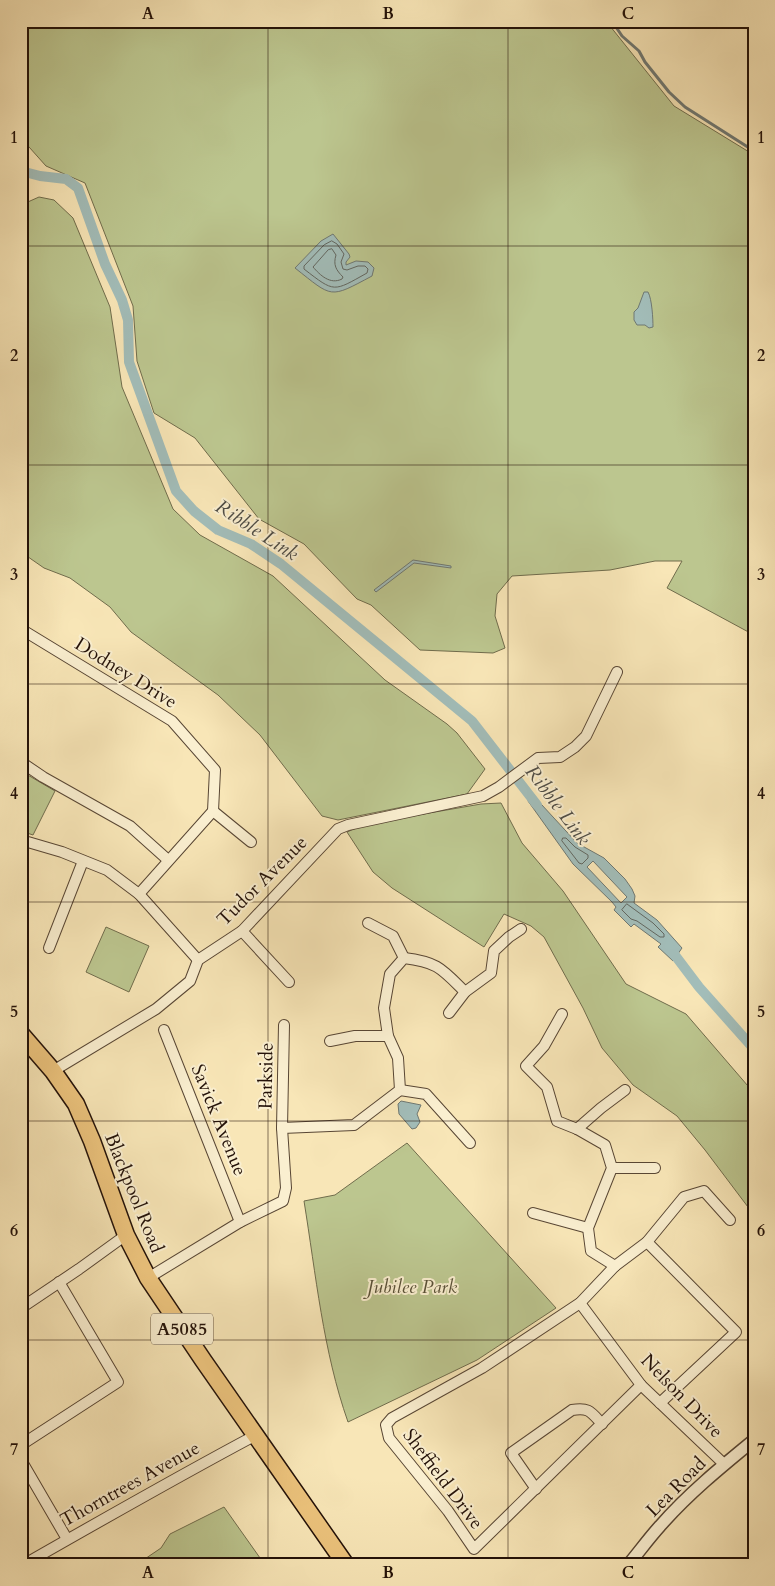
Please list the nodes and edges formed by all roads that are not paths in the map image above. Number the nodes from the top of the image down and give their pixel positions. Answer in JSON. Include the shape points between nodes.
{"nodes":[{"id":1,"x":21,"y":629,"type":"edge"},
{"id":2,"x":617,"y":672,"type":"dead end"},
{"id":3,"x":21,"y":762,"type":"edge"},
{"id":4,"x":214,"y":811,"type":"junction"},
{"id":5,"x":21,"y":840,"type":"edge"},
{"id":6,"x":251,"y":842,"type":"dead end"},
{"id":7,"x":83,"y":860,"type":"junction"},
{"id":8,"x":168,"y":860,"type":"junction"},
{"id":9,"x":139,"y":894,"type":"junction"},
{"id":10,"x":368,"y":923,"type":"dead end"},
{"id":11,"x":521,"y":929,"type":"dead end"},
{"id":12,"x":242,"y":931,"type":"junction"},
{"id":13,"x":49,"y":948,"type":"dead end"},
{"id":14,"x":404,"y":958,"type":"junction"},
{"id":15,"x":198,"y":960,"type":"junction"},
{"id":16,"x":289,"y":982,"type":"dead end"},
{"id":17,"x":465,"y":992,"type":"junction"},
{"id":18,"x":449,"y":1013,"type":"dead end"},
{"id":19,"x":562,"y":1014,"type":"dead end"},
{"id":20,"x":284,"y":1024,"type":"dead end"},
{"id":21,"x":164,"y":1030,"type":"dead end"},
{"id":22,"x":21,"y":1034,"type":"edge"},
{"id":23,"x":388,"y":1036,"type":"junction"},
{"id":24,"x":330,"y":1041,"type":"dead end"},
{"id":25,"x":53,"y":1071,"type":"junction"},
{"id":26,"x":400,"y":1090,"type":"junction"},
{"id":27,"x":625,"y":1090,"type":"dead end"},
{"id":28,"x":282,"y":1128,"type":"junction"},
{"id":29,"x":577,"y":1129,"type":"junction"},
{"id":30,"x":470,"y":1143,"type":"dead end"},
{"id":31,"x":612,"y":1168,"type":"junction"},
{"id":32,"x":655,"y":1168,"type":"dead end"},
{"id":33,"x":533,"y":1212,"type":"dead end"},
{"id":34,"x":730,"y":1220,"type":"dead end"},
{"id":35,"x":240,"y":1222,"type":"junction"},
{"id":36,"x":588,"y":1228,"type":"junction"},
{"id":37,"x":126,"y":1235,"type":"junction"},
{"id":38,"x":648,"y":1242,"type":"junction"},
{"id":39,"x":615,"y":1266,"type":"junction"},
{"id":40,"x":148,"y":1278,"type":"junction"},
{"id":41,"x":59,"y":1282,"type":"junction"},
{"id":42,"x":580,"y":1304,"type":"junction"},
{"id":43,"x":22,"y":1305,"type":"edge"},
{"id":44,"x":641,"y":1385,"type":"junction"},
{"id":45,"x":660,"y":1403,"type":"junction"},
{"id":46,"x":602,"y":1424,"type":"junction"},
{"id":47,"x":256,"y":1435,"type":"junction"},
{"id":48,"x":754,"y":1440,"type":"edge"},
{"id":49,"x":21,"y":1445,"type":"edge"},
{"id":50,"x":21,"y":1460,"type":"edge"},
{"id":51,"x":724,"y":1464,"type":"junction"},
{"id":52,"x":536,"y":1489,"type":"junction"},
{"id":53,"x":67,"y":1539,"type":"junction"},
{"id":54,"x":23,"y":1565,"type":"edge"},
{"id":55,"x":346,"y":1565,"type":"edge"},
{"id":56,"x":628,"y":1565,"type":"edge"}],
"edges":[{"from":1,"to":4,"type":"street","name":"Dodney Drive","via":[[172,721],[215,770]]},
{"from":2,"to":12,"type":"street","name":"Tudor Avenue","via":[[586,736],[575,748],[560,757],[538,758],[483,796],[338,829]]},
{"from":3,"to":8,"type":"street","via":[[130,826]]},
{"from":4,"to":6,"type":"street"},
{"from":4,"to":8,"type":"street"},
{"from":5,"to":7,"type":"street"},
{"from":7,"to":9,"type":"street","via":[[107,870]]},
{"from":7,"to":13,"type":"street"},
{"from":8,"to":9,"type":"street"},
{"from":9,"to":15,"type":"street"},
{"from":10,"to":14,"type":"street","via":[[393,936]]},
{"from":11,"to":17,"type":"street","via":[[494,951],[490,973]]},
{"from":12,"to":15,"type":"street","name":"Tudor Avenue"},
{"from":12,"to":16,"type":"street"},
{"from":14,"to":17,"type":"street","via":[[440,967]]},
{"from":14,"to":23,"type":"street","via":[[390,974],[384,1008]]},
{"from":15,"to":25,"type":"street","via":[[190,981],[156,1009]]},
{"from":17,"to":18,"type":"street"},
{"from":19,"to":29,"type":"street","via":[[544,1046],[526,1066],[547,1086],[558,1121]]},
{"from":20,"to":28,"type":"street","name":"Parkside"},
{"from":21,"to":35,"type":"street","name":"Savick Avenue"},
{"from":22,"to":25,"type":"highway","name":"Blackpool Road","number":"A5085"},
{"from":23,"to":24,"type":"street","via":[[355,1036]]},
{"from":23,"to":26,"type":"street","via":[[398,1058]]},
{"from":25,"to":37,"type":"highway","name":"Blackpool Road","number":"A5085","via":[[76,1104]]},
{"from":26,"to":28,"type":"street","name":"Parkside","via":[[354,1124]]},
{"from":26,"to":30,"type":"street","via":[[426,1094]]},
{"from":27,"to":29,"type":"street"},
{"from":28,"to":35,"type":"street","name":"Parkside","via":[[286,1188],[282,1201]]},
{"from":29,"to":31,"type":"street","via":[[605,1145]]},
{"from":31,"to":32,"type":"street"},
{"from":31,"to":36,"type":"street"},
{"from":33,"to":36,"type":"street"},
{"from":34,"to":38,"type":"street","name":"Sheffield Drive","via":[[704,1191],[684,1197]]},
{"from":35,"to":40,"type":"street"},
{"from":36,"to":39,"type":"street","via":[[591,1251]]},
{"from":37,"to":40,"type":"highway","name":"Blackpool Road","number":"A5085"},
{"from":37,"to":41,"type":"street"},
{"from":38,"to":39,"type":"street","name":"Sheffield Drive"},
{"from":38,"to":45,"type":"street","via":[[736,1332]]},
{"from":39,"to":42,"type":"street","name":"Sheffield Drive"},
{"from":40,"to":47,"type":"highway","name":"Blackpool Road","number":"A5085"},
{"from":41,"to":43,"type":"street"},
{"from":41,"to":49,"type":"street","via":[[118,1382]]},
{"from":42,"to":44,"type":"street","name":"Nelson Drive"},
{"from":42,"to":52,"type":"street","name":"Sheffield Drive","via":[[482,1368],[392,1418],[386,1425],[389,1438],[474,1549]]},
{"from":44,"to":45,"type":"street","name":"Nelson Drive"},
{"from":44,"to":46,"type":"street","name":"Sheffield Drive"},
{"from":45,"to":51,"type":"street","name":"Nelson Drive"},
{"from":46,"to":52,"type":"street","name":"Sheffield Drive"},
{"from":46,"to":52,"type":"street","via":[[584,1408],[572,1410],[512,1453]]},
{"from":47,"to":53,"type":"street","name":"Thorntrees Avenue"},
{"from":47,"to":55,"type":"highway","name":"Blackpool Road","number":"A5085"},
{"from":48,"to":51,"type":"street","name":"Lea Road"},
{"from":50,"to":53,"type":"street"},
{"from":51,"to":56,"type":"street","name":"Lea Road","via":[[660,1526]]},
{"from":53,"to":54,"type":"street","name":"Thorntrees Avenue"}]}
